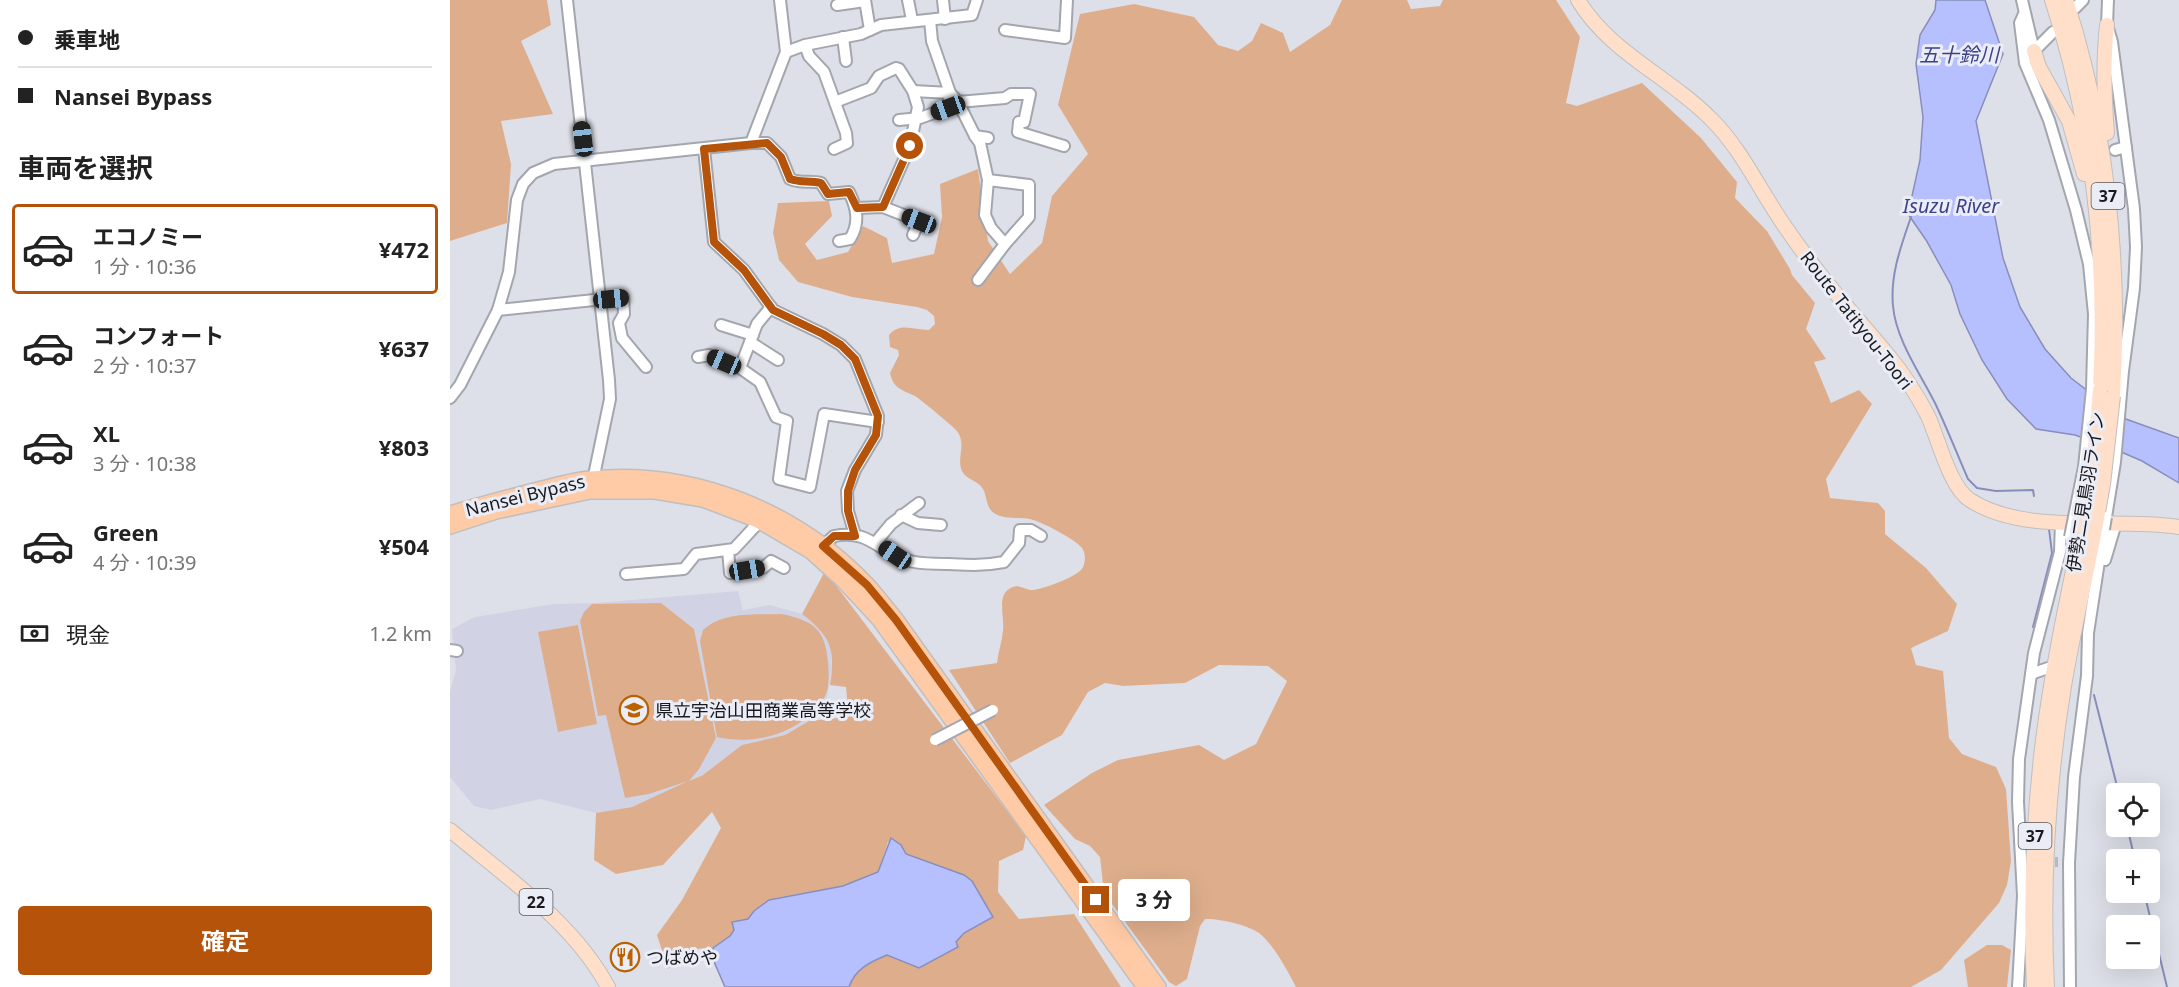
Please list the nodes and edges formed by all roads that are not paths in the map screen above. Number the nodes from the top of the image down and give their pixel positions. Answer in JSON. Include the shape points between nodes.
{"nodes":[{"id":1,"x":567,"y":0,"type":"edge"},
{"id":2,"x":780,"y":0,"type":"edge"},
{"id":3,"x":865,"y":0,"type":"edge"},
{"id":4,"x":908,"y":0,"type":"edge"},
{"id":5,"x":943,"y":0,"type":"edge"},
{"id":6,"x":977,"y":0,"type":"edge"},
{"id":7,"x":1067,"y":0,"type":"edge"},
{"id":8,"x":1578,"y":0,"type":"edge"},
{"id":9,"x":2022,"y":0,"type":"edge"},
{"id":10,"x":2052,"y":0,"type":"edge"},
{"id":11,"x":2108,"y":0,"type":"edge"},
{"id":12,"x":2075,"y":3,"type":"edge"},
{"id":13,"x":837,"y":5,"type":"dead end"},
{"id":14,"x":2024,"y":14,"type":"junction"},
{"id":15,"x":945,"y":19,"type":"junction"},
{"id":16,"x":912,"y":20,"type":"junction"},
{"id":17,"x":930,"y":20,"type":"junction"},
{"id":18,"x":2107,"y":25,"type":"junction"},
{"id":19,"x":870,"y":30,"type":"junction"},
{"id":20,"x":1005,"y":30,"type":"dead end"},
{"id":21,"x":2053,"y":32,"type":"dead end"},
{"id":22,"x":843,"y":37,"type":"junction"},
{"id":23,"x":804,"y":45,"type":"junction"},
{"id":24,"x":2034,"y":51,"type":"junction"},
{"id":25,"x":786,"y":52,"type":"junction"},
{"id":26,"x":846,"y":61,"type":"dead end"},
{"id":27,"x":913,"y":91,"type":"junction"},
{"id":28,"x":950,"y":93,"type":"junction"},
{"id":29,"x":835,"y":102,"type":"junction"},
{"id":30,"x":958,"y":102,"type":"junction"},
{"id":31,"x":915,"y":119,"type":"junction"},
{"id":32,"x":899,"y":120,"type":"dead end"},
{"id":33,"x":975,"y":136,"type":"junction"},
{"id":34,"x":988,"y":138,"type":"dead end"},
{"id":35,"x":751,"y":143,"type":"junction"},
{"id":36,"x":1064,"y":146,"type":"dead end"},
{"id":37,"x":2126,"y":147,"type":"junction"},
{"id":38,"x":704,"y":149,"type":"junction"},
{"id":39,"x":834,"y":149,"type":"dead end"},
{"id":40,"x":2115,"y":150,"type":"dead end"},
{"id":41,"x":2076,"y":160,"type":"dead end"},
{"id":42,"x":585,"y":162,"type":"junction"},
{"id":43,"x":2063,"y":164,"type":"junction"},
{"id":44,"x":988,"y":180,"type":"junction"},
{"id":45,"x":883,"y":207,"type":"junction"},
{"id":46,"x":857,"y":208,"type":"junction"},
{"id":47,"x":913,"y":236,"type":"dead end"},
{"id":48,"x":839,"y":241,"type":"dead end"},
{"id":49,"x":1005,"y":244,"type":"junction"},
{"id":50,"x":2115,"y":271,"type":"junction"},
{"id":51,"x":978,"y":280,"type":"dead end"},
{"id":52,"x":2102,"y":286,"type":"junction"},
{"id":53,"x":599,"y":300,"type":"junction"},
{"id":54,"x":771,"y":307,"type":"junction"},
{"id":55,"x":498,"y":310,"type":"junction"},
{"id":56,"x":722,"y":325,"type":"dead end"},
{"id":57,"x":751,"y":338,"type":"junction"},
{"id":58,"x":698,"y":357,"type":"dead end"},
{"id":59,"x":778,"y":360,"type":"dead end"},
{"id":60,"x":646,"y":367,"type":"dead end"},
{"id":61,"x":740,"y":368,"type":"junction"},
{"id":62,"x":2107,"y":393,"type":"junction"},
{"id":63,"x":450,"y":398,"type":"edge"},
{"id":64,"x":878,"y":422,"type":"junction"},
{"id":65,"x":592,"y":484,"type":"junction"},
{"id":66,"x":919,"y":503,"type":"dead end"},
{"id":67,"x":450,"y":514,"type":"edge"},
{"id":68,"x":902,"y":515,"type":"junction"},
{"id":69,"x":760,"y":521,"type":"junction"},
{"id":70,"x":2061,"y":522,"type":"junction"},
{"id":71,"x":941,"y":525,"type":"dead end"},
{"id":72,"x":450,"y":526,"type":"edge"},
{"id":73,"x":2179,"y":527,"type":"edge"},
{"id":74,"x":2102,"y":529,"type":"junction"},
{"id":75,"x":855,"y":536,"type":"junction"},
{"id":76,"x":1041,"y":536,"type":"dead end"},
{"id":77,"x":876,"y":542,"type":"junction"},
{"id":78,"x":823,"y":546,"type":"junction"},
{"id":79,"x":728,"y":550,"type":"junction"},
{"id":80,"x":784,"y":568,"type":"dead end"},
{"id":81,"x":626,"y":574,"type":"dead end"},
{"id":82,"x":2087,"y":661,"type":"junction"},
{"id":83,"x":2073,"y":663,"type":"dead end"},
{"id":84,"x":2048,"y":668,"type":"dead end"},
{"id":85,"x":2031,"y":674,"type":"junction"},
{"id":86,"x":993,"y":710,"type":"dead end"},
{"id":87,"x":935,"y":740,"type":"dead end"},
{"id":88,"x":450,"y":830,"type":"edge"},
{"id":89,"x":2018,"y":861,"type":"dead end"},
{"id":90,"x":2023,"y":911,"type":"junction"},
{"id":91,"x":608,"y":987,"type":"edge"},
{"id":92,"x":1144,"y":987,"type":"edge"},
{"id":93,"x":1158,"y":987,"type":"edge"},
{"id":94,"x":2018,"y":987,"type":"edge"},
{"id":95,"x":2034,"y":987,"type":"edge"},
{"id":96,"x":2047,"y":987,"type":"edge"},
{"id":97,"x":2070,"y":987,"type":"edge"}],
"edges":[{"from":1,"to":42,"type":"street"},
{"from":2,"to":25,"type":"street"},
{"from":3,"to":13,"type":"street"},
{"from":3,"to":19,"type":"street"},
{"from":4,"to":16,"type":"street"},
{"from":5,"to":15,"type":"street"},
{"from":6,"to":15,"type":"street","via":[[972,15]]},
{"from":7,"to":20,"type":"street","via":[[1065,38]]},
{"from":8,"to":70,"type":"main road","name":"Route Tatityou-Toori","via":[[1602,32],[1684,95],[1729,139],[1809,262],[1890,357],[1914,392],[1963,496],[2001,513]]},
{"from":9,"to":14,"type":"street"},
{"from":10,"to":52,"type":"main road","name":"伊勢二見鳥羽ライン","number":"37","via":[[2090,155]]},
{"from":11,"to":18,"type":"street"},
{"from":12,"to":50,"type":"main road","name":"伊勢二見鳥羽ライン","number":"37","via":[[2095,110]]},
{"from":14,"to":24,"type":"street"},
{"from":14,"to":43,"type":"street","via":[[2020,23],[2025,63]]},
{"from":15,"to":17,"type":"street"},
{"from":16,"to":17,"type":"street"},
{"from":16,"to":19,"type":"street"},
{"from":17,"to":28,"type":"street","via":[[932,41]]},
{"from":18,"to":37,"type":"street"},
{"from":18,"to":50,"type":"main road","via":[[2104,96],[2115,223]]},
{"from":19,"to":22,"type":"street"},
{"from":21,"to":24,"type":"street"},
{"from":22,"to":23,"type":"street"},
{"from":22,"to":26,"type":"street"},
{"from":23,"to":25,"type":"street"},
{"from":23,"to":29,"type":"street","via":[[824,72]]},
{"from":24,"to":52,"type":"main road","via":[[2077,143]]},
{"from":25,"to":35,"type":"street"},
{"from":27,"to":28,"type":"street"},
{"from":27,"to":29,"type":"street","via":[[896,68],[879,76],[871,88]]},
{"from":27,"to":31,"type":"street","via":[[918,107]]},
{"from":28,"to":30,"type":"street"},
{"from":28,"to":31,"type":"street","via":[[948,108]]},
{"from":29,"to":39,"type":"street","via":[[847,143]]},
{"from":30,"to":33,"type":"street"},
{"from":30,"to":36,"type":"street","via":[[1005,98],[1011,93],[1030,94],[1018,132]]},
{"from":31,"to":32,"type":"street"},
{"from":31,"to":45,"type":"street","via":[[910,146]]},
{"from":33,"to":34,"type":"street"},
{"from":33,"to":44,"type":"street"},
{"from":35,"to":38,"type":"street"},
{"from":35,"to":46,"type":"street","via":[[767,143],[781,157],[790,179],[821,183],[828,194],[849,192]]},
{"from":37,"to":40,"type":"street"},
{"from":37,"to":74,"type":"street","bridge":true,"via":[[2136,247],[2134,288],[2115,462]]},
{"from":38,"to":42,"type":"street"},
{"from":38,"to":54,"type":"street","via":[[714,242],[744,270]]},
{"from":41,"to":43,"type":"street"},
{"from":42,"to":53,"type":"street"},
{"from":42,"to":55,"type":"street","via":[[554,164],[533,173],[523,184],[517,200],[509,272]]},
{"from":43,"to":85,"type":"street","bridge":true,"via":[[2093,289],[2092,389],[2078,502]]},
{"from":44,"to":49,"type":"street","via":[[985,215]]},
{"from":44,"to":49,"type":"street","via":[[1029,185],[1029,217]]},
{"from":45,"to":46,"type":"street"},
{"from":45,"to":47,"type":"street","via":[[919,221]]},
{"from":46,"to":48,"type":"street","via":[[856,230],[850,239]]},
{"from":49,"to":51,"type":"street"},
{"from":50,"to":62,"type":"main road","name":"伊勢二見鳥羽ライン","number":"37","via":[[2116,360]]},
{"from":52,"to":62,"type":"main road","name":"伊勢二見鳥羽ライン","number":"37"},
{"from":53,"to":55,"type":"street"},
{"from":53,"to":60,"type":"street","via":[[623,297],[622,338]]},
{"from":53,"to":65,"type":"street","via":[[609,399]]},
{"from":54,"to":57,"type":"street"},
{"from":54,"to":64,"type":"street","via":[[841,345],[855,359]]},
{"from":55,"to":63,"type":"street"},
{"from":56,"to":57,"type":"street"},
{"from":57,"to":59,"type":"street"},
{"from":57,"to":61,"type":"street"},
{"from":58,"to":61,"type":"street","via":[[709,355]]},
{"from":61,"to":64,"type":"street","via":[[760,382],[776,417],[787,421],[779,479],[810,487],[824,414]]},
{"from":62,"to":74,"type":"main road","name":"伊勢二見鳥羽ライン","number":"37","bridge":true},
{"from":64,"to":75,"type":"street","via":[[876,435],[855,470],[848,491],[848,511]]},
{"from":65,"to":67,"type":"highway","name":"Nansei Bypass","via":[[492,501]]},
{"from":65,"to":69,"type":"highway","name":"Nansei Bypass","via":[[703,499]]},
{"from":65,"to":72,"type":"highway","name":"Nansei Bypass"},
{"from":65,"to":78,"type":"highway","name":"Nansei Bypass","via":[[660,479],[711,490],[763,510]]},
{"from":66,"to":68,"type":"street"},
{"from":68,"to":71,"type":"street","via":[[918,523]]},
{"from":68,"to":77,"type":"street"},
{"from":69,"to":79,"type":"street","via":[[734,549]]},
{"from":69,"to":92,"type":"highway","name":"Nansei Bypass","via":[[811,551],[880,620]]},
{"from":70,"to":74,"type":"main road","name":"Route Tatityou-Toori"},
{"from":70,"to":85,"type":"street","via":[[2060,552]]},
{"from":73,"to":74,"type":"main road","name":"Route Tatityou-Toori"},
{"from":74,"to":82,"type":"street"},
{"from":74,"to":82,"type":"street","via":[[2104,562],[2095,639]]},
{"from":74,"to":95,"type":"main road","name":"伊勢二見鳥羽ライン","number":"37","via":[[2057,651],[2043,739],[2033,867]]},
{"from":74,"to":96,"type":"main road","name":"伊勢二見鳥羽ライン","number":"37","via":[[2064,686],[2057,736],[2047,862]]},
{"from":75,"to":77,"type":"street"},
{"from":75,"to":78,"type":"street","via":[[834,536]]},
{"from":76,"to":77,"type":"street","via":[[1031,530],[1020,530],[1019,543],[1004,562],[968,566],[910,561]]},
{"from":78,"to":93,"type":"highway","name":"Nansei Bypass","via":[[867,585],[896,620]]},
{"from":79,"to":80,"type":"street","via":[[730,573],[763,568],[771,561]]},
{"from":79,"to":81,"type":"street","via":[[696,554],[684,569]]},
{"from":82,"to":83,"type":"street"},
{"from":82,"to":97,"type":"street","via":[[2063,863]]},
{"from":84,"to":85,"type":"street"},
{"from":85,"to":90,"type":"street","via":[[2018,777]]},
{"from":86,"to":87,"type":"street","bridge":true},
{"from":88,"to":91,"type":"main road","number":"22","via":[[560,924]]},
{"from":89,"to":90,"type":"street","via":[[2014,862],[2017,895]]},
{"from":90,"to":94,"type":"street"}]}
